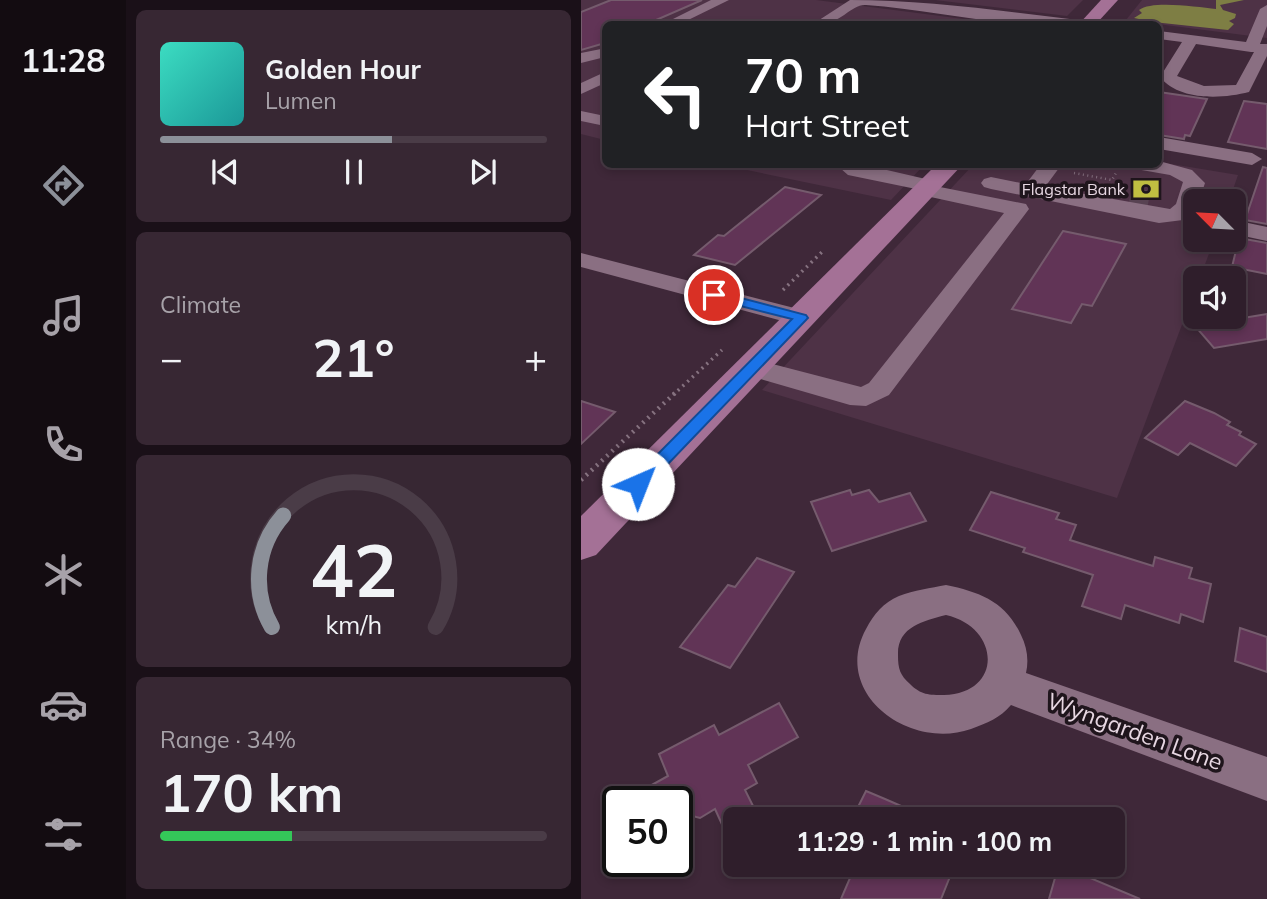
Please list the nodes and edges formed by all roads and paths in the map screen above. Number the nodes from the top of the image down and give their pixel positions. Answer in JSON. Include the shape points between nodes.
{"nodes":[{"id":1,"x":722,"y":0,"type":"edge"},
{"id":2,"x":859,"y":0,"type":"edge"},
{"id":3,"x":918,"y":0,"type":"edge"},
{"id":4,"x":1109,"y":0,"type":"edge"},
{"id":5,"x":962,"y":3,"type":"edge"},
{"id":6,"x":1267,"y":9,"type":"edge"},
{"id":7,"x":987,"y":13,"type":"junction"},
{"id":8,"x":676,"y":21,"type":"edge"},
{"id":9,"x":825,"y":21,"type":"edge"},
{"id":10,"x":975,"y":21,"type":"edge"},
{"id":11,"x":1023,"y":21,"type":"edge"},
{"id":12,"x":1090,"y":21,"type":"edge"},
{"id":13,"x":1162,"y":35,"type":"edge"},
{"id":14,"x":1192,"y":39,"type":"junction"},
{"id":15,"x":1260,"y":48,"type":"edge"},
{"id":16,"x":602,"y":54,"type":"edge"},
{"id":17,"x":581,"y":58,"type":"edge"},
{"id":18,"x":581,"y":70,"type":"edge"},
{"id":19,"x":602,"y":79,"type":"edge"},
{"id":20,"x":602,"y":79,"type":"edge"},
{"id":21,"x":581,"y":89,"type":"edge"},
{"id":22,"x":581,"y":116,"type":"edge"},
{"id":23,"x":602,"y":120,"type":"edge"},
{"id":24,"x":1162,"y":144,"type":"edge"},
{"id":25,"x":1252,"y":159,"type":"dead end"},
{"id":26,"x":850,"y":168,"type":"edge"},
{"id":27,"x":1049,"y":168,"type":"edge"},
{"id":28,"x":1055,"y":168,"type":"edge"},
{"id":29,"x":1119,"y":168,"type":"edge"},
{"id":30,"x":1157,"y":168,"type":"tunnel mouth"},
{"id":31,"x":937,"y":179,"type":"edge"},
{"id":32,"x":1193,"y":189,"type":"edge"},
{"id":33,"x":1065,"y":197,"type":"junction"},
{"id":34,"x":1130,"y":197,"type":"tunnel mouth"},
{"id":35,"x":1025,"y":200,"type":"junction"},
{"id":36,"x":1153,"y":201,"type":"tunnel mouth"},
{"id":37,"x":1183,"y":203,"type":"edge"},
{"id":38,"x":1183,"y":213,"type":"edge"},
{"id":39,"x":1246,"y":230,"type":"edge"},
{"id":40,"x":1267,"y":234,"type":"edge"},
{"id":41,"x":1161,"y":237,"type":"dead end"},
{"id":42,"x":581,"y":260,"type":"edge"},
{"id":43,"x":801,"y":318,"type":"junction"},
{"id":44,"x":753,"y":368,"type":"junction"},
{"id":45,"x":581,"y":543,"type":"edge"},
{"id":46,"x":1002,"y":683,"type":"dead end"},
{"id":47,"x":1267,"y":779,"type":"edge"}],
"edges":[{"from":1,"to":8,"type":"street"},
{"from":2,"to":7,"type":"street"},
{"from":2,"to":9,"type":"street"},
{"from":3,"to":5,"type":"street"},
{"from":4,"to":12,"type":"main road"},
{"from":5,"to":7,"type":"street"},
{"from":6,"to":15,"type":"street"},
{"from":7,"to":10,"type":"street"},
{"from":7,"to":11,"type":"street"},
{"from":13,"to":14,"type":"street"},
{"from":14,"to":15,"type":"street"},
{"from":14,"to":15,"type":"street","via":[[1168,78],[1201,89],[1243,88]]},
{"from":16,"to":17,"type":"street"},
{"from":18,"to":19,"type":"street"},
{"from":20,"to":21,"type":"street"},
{"from":22,"to":23,"type":"street"},
{"from":24,"to":25,"type":"street"},
{"from":26,"to":31,"type":"street"},
{"from":27,"to":35,"type":"street"},
{"from":28,"to":29,"type":"path","via":[[1112,180]]},
{"from":30,"to":32,"type":"street","via":[[1188,174],[1195,183]]},
{"from":31,"to":35,"type":"street"},
{"from":31,"to":43,"type":"main road"},
{"from":33,"to":34,"type":"street"},
{"from":33,"to":35,"type":"street"},
{"from":33,"to":38,"type":"street","via":[[1159,216]]},
{"from":35,"to":41,"type":"street"},
{"from":35,"to":44,"type":"street","via":[[879,389],[866,397],[850,396]]},
{"from":36,"to":37,"type":"street"},
{"from":39,"to":40,"type":"street"},
{"from":42,"to":43,"type":"street"},
{"from":43,"to":44,"type":"main road"},
{"from":44,"to":45,"type":"main road"},
{"from":46,"to":47,"type":"street","name":"Wyngarden Lane"}]}
